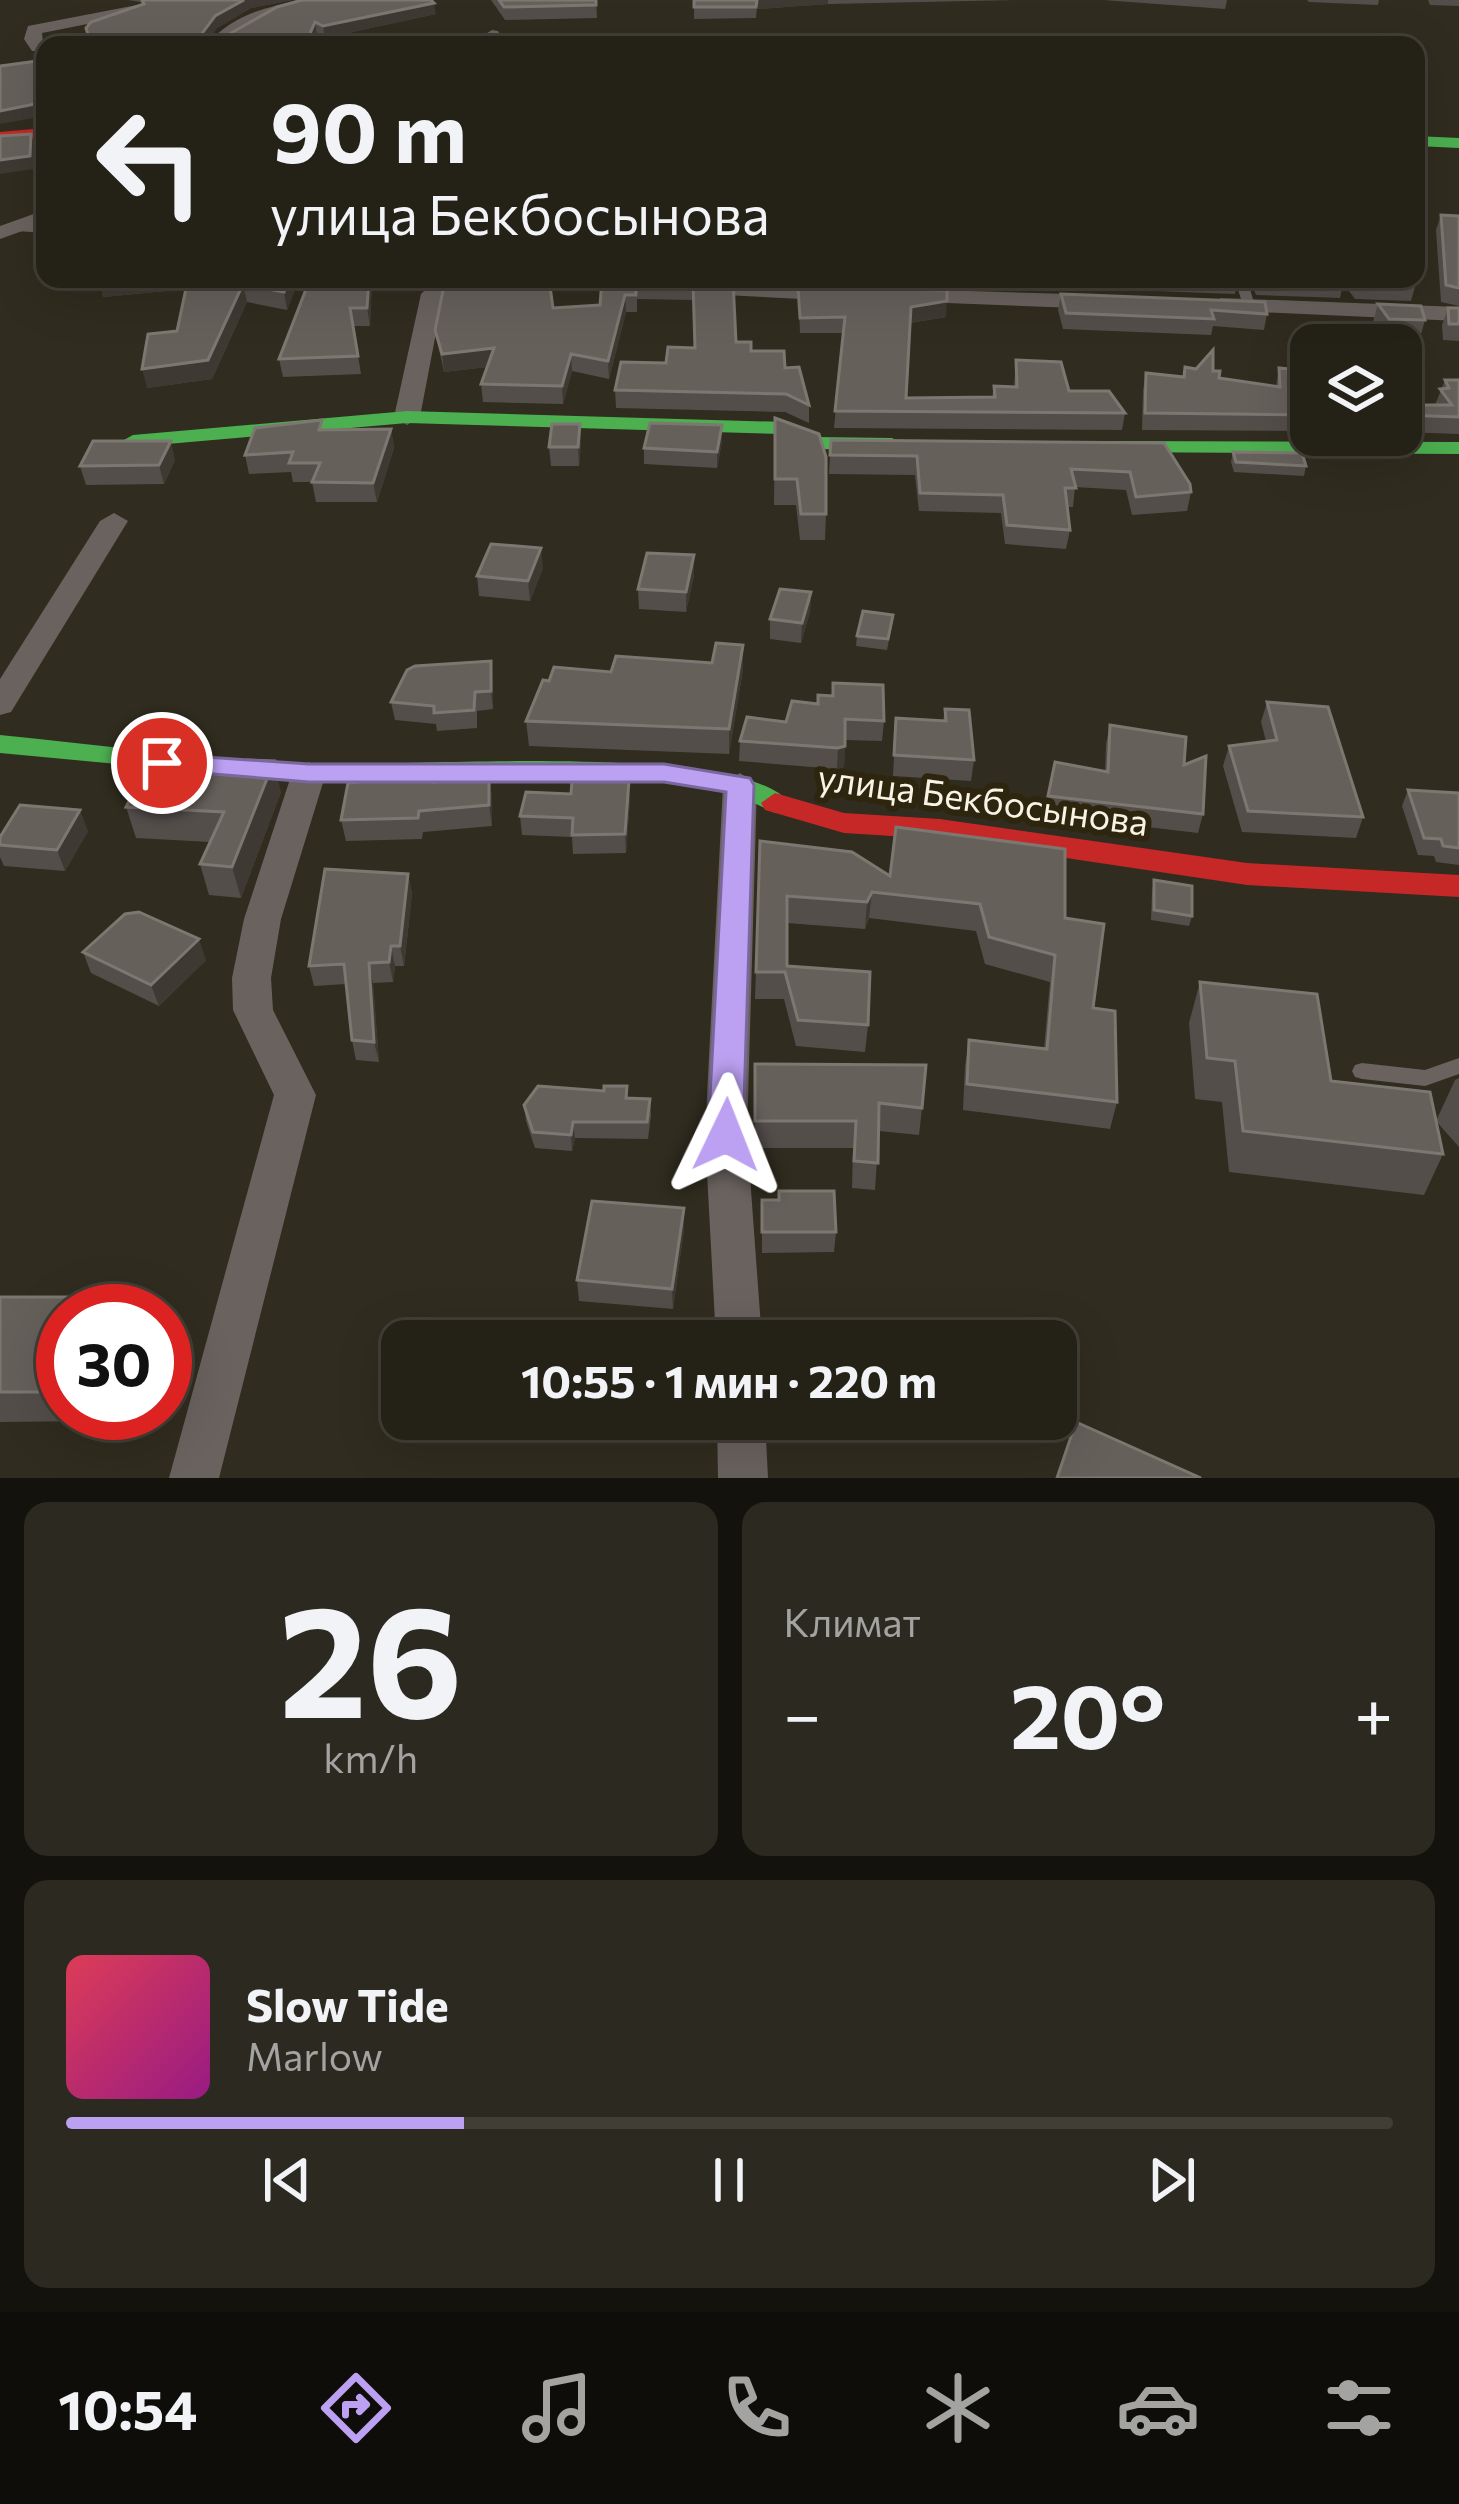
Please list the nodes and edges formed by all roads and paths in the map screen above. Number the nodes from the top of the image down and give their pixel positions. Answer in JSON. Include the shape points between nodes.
{"nodes":[{"id":1,"x":338,"y":0,"type":"edge"},
{"id":2,"x":137,"y":10,"type":"edge"},
{"id":3,"x":222,"y":36,"type":"edge"},
{"id":4,"x":36,"y":42,"type":"edge"},
{"id":5,"x":17,"y":47,"type":"dead end"},
{"id":6,"x":36,"y":47,"type":"edge"},
{"id":7,"x":36,"y":134,"type":"edge"},
{"id":8,"x":0,"y":136,"type":"edge"},
{"id":9,"x":1425,"y":141,"type":"edge"},
{"id":10,"x":1459,"y":143,"type":"edge"},
{"id":11,"x":439,"y":288,"type":"edge"},
{"id":12,"x":728,"y":288,"type":"edge"},
{"id":13,"x":1244,"y":288,"type":"edge"},
{"id":14,"x":1118,"y":302,"type":"edge"},
{"id":15,"x":1203,"y":304,"type":"edge"},
{"id":16,"x":1249,"y":306,"type":"junction"},
{"id":17,"x":1459,"y":314,"type":"edge"},
{"id":18,"x":407,"y":417,"type":"junction"},
{"id":19,"x":133,"y":441,"type":"edge"},
{"id":20,"x":923,"y":445,"type":"edge"},
{"id":21,"x":1086,"y":446,"type":"edge"},
{"id":22,"x":1459,"y":448,"type":"edge"},
{"id":23,"x":114,"y":521,"type":"dead end"},
{"id":24,"x":0,"y":705,"type":"edge"},
{"id":25,"x":0,"y":744,"type":"edge"},
{"id":26,"x":309,"y":773,"type":"junction"},
{"id":27,"x":740,"y":785,"type":"junction"},
{"id":28,"x":1459,"y":886,"type":"edge"},
{"id":29,"x":1459,"y":1066,"type":"edge"},
{"id":30,"x":1362,"y":1071,"type":"dead end"},
{"id":31,"x":738,"y":1320,"type":"edge"},
{"id":32,"x":742,"y":1440,"type":"edge"},
{"id":33,"x":194,"y":1478,"type":"edge"},
{"id":34,"x":743,"y":1478,"type":"edge"}],
"edges":[{"from":1,"to":3,"type":"street","via":[[261,13]]},
{"from":2,"to":4,"type":"street","via":[[34,30]]},
{"from":5,"to":6,"type":"street"},
{"from":7,"to":8,"type":"street"},
{"from":9,"to":10,"type":"street"},
{"from":11,"to":18,"type":"street"},
{"from":12,"to":14,"type":"street"},
{"from":13,"to":16,"type":"lane"},
{"from":15,"to":16,"type":"street"},
{"from":16,"to":17,"type":"street"},
{"from":18,"to":19,"type":"street"},
{"from":18,"to":20,"type":"street","via":[[785,428],[811,443]]},
{"from":21,"to":22,"type":"street"},
{"from":23,"to":24,"type":"street"},
{"from":25,"to":26,"type":"street","name":"улица Бекбосынова"},
{"from":26,"to":27,"type":"street","name":"улица Бекбосынова","via":[[578,770]]},
{"from":26,"to":33,"type":"street","via":[[264,913],[250,1004],[295,1095]]},
{"from":27,"to":28,"type":"street","name":"улица Бекбосынова","via":[[844,823],[940,829],[1247,874]]},
{"from":27,"to":31,"type":"street","via":[[726,1135]]},
{"from":29,"to":30,"type":"lane","via":[[1425,1078]]},
{"from":32,"to":34,"type":"street"}]}
